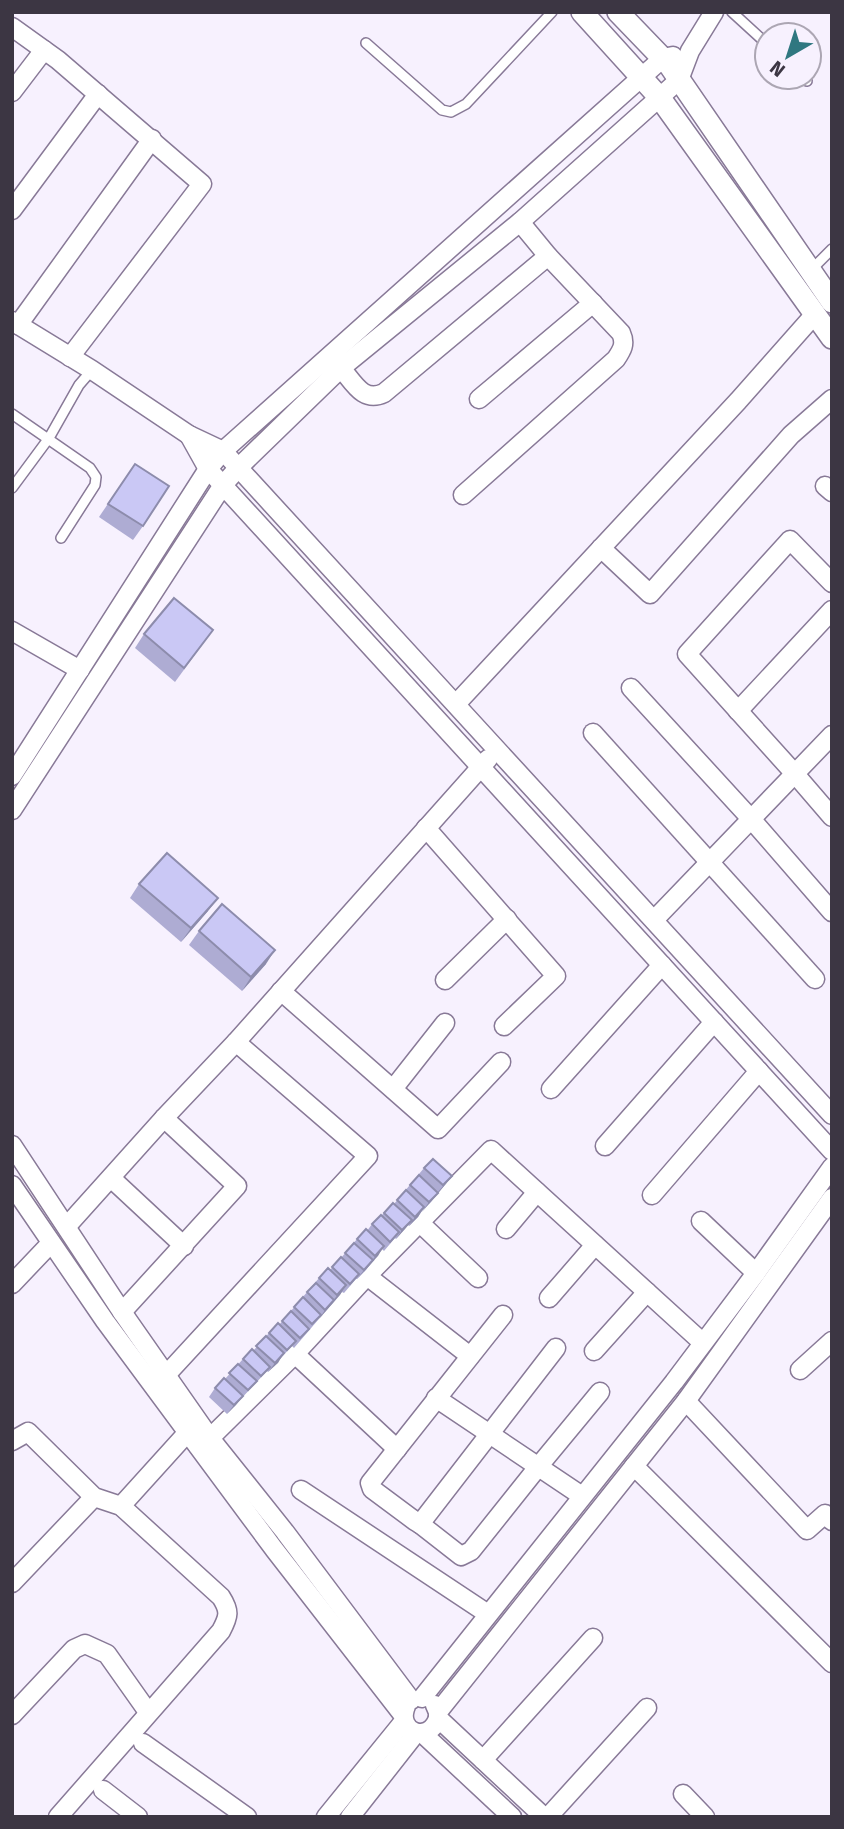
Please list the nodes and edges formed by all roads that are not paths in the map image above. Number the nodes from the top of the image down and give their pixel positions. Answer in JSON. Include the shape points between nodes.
{"nodes":[{"id":1,"x":552,"y":12,"type":"edge"},
{"id":2,"x":582,"y":12,"type":"edge"},
{"id":3,"x":618,"y":12,"type":"edge"},
{"id":4,"x":714,"y":12,"type":"edge"},
{"id":5,"x":732,"y":12,"type":"edge"},
{"id":6,"x":12,"y":27,"type":"edge"},
{"id":7,"x":753,"y":31,"type":"edge"},
{"id":8,"x":366,"y":43,"type":"dead end"},
{"id":9,"x":44,"y":50,"type":"junction"},
{"id":10,"x":690,"y":51,"type":"junction"},
{"id":11,"x":663,"y":58,"type":"junction"},
{"id":12,"x":642,"y":77,"type":"junction"},
{"id":13,"x":679,"y":80,"type":"junction"},
{"id":14,"x":12,"y":93,"type":"edge"},
{"id":15,"x":98,"y":94,"type":"junction"},
{"id":16,"x":660,"y":98,"type":"junction"},
{"id":17,"x":152,"y":139,"type":"junction"},
{"id":18,"x":12,"y":210,"type":"edge"},
{"id":19,"x":520,"y":222,"type":"junction"},
{"id":20,"x":832,"y":248,"type":"edge"},
{"id":21,"x":548,"y":256,"type":"junction"},
{"id":22,"x":810,"y":271,"type":"junction"},
{"id":23,"x":593,"y":303,"type":"junction"},
{"id":24,"x":823,"y":308,"type":"edge"},
{"id":25,"x":15,"y":323,"type":"edge"},
{"id":26,"x":832,"y":338,"type":"edge"},
{"id":27,"x":70,"y":357,"type":"junction"},
{"id":28,"x":341,"y":368,"type":"junction"},
{"id":29,"x":92,"y":370,"type":"junction"},
{"id":30,"x":479,"y":399,"type":"dead end"},
{"id":31,"x":832,"y":399,"type":"edge"},
{"id":32,"x":12,"y":414,"type":"edge"},
{"id":33,"x":189,"y":435,"type":"junction"},
{"id":34,"x":48,"y":438,"type":"junction"},
{"id":35,"x":223,"y":451,"type":"junction"},
{"id":36,"x":239,"y":467,"type":"junction"},
{"id":37,"x":208,"y":469,"type":"junction"},
{"id":38,"x":223,"y":485,"type":"junction"},
{"id":39,"x":12,"y":488,"type":"edge"},
{"id":40,"x":463,"y":495,"type":"dead end"},
{"id":41,"x":61,"y":538,"type":"dead end"},
{"id":42,"x":601,"y":548,"type":"junction"},
{"id":43,"x":832,"y":583,"type":"edge"},
{"id":44,"x":832,"y":610,"type":"edge"},
{"id":45,"x":12,"y":631,"type":"edge"},
{"id":46,"x":102,"y":635,"type":"junction"},
{"id":47,"x":118,"y":648,"type":"junction"},
{"id":48,"x":80,"y":670,"type":"junction"},
{"id":49,"x":631,"y":688,"type":"dead end"},
{"id":50,"x":456,"y":704,"type":"junction"},
{"id":51,"x":738,"y":711,"type":"junction"},
{"id":52,"x":593,"y":733,"type":"dead end"},
{"id":53,"x":832,"y":736,"type":"edge"},
{"id":54,"x":497,"y":749,"type":"junction"},
{"id":55,"x":15,"y":767,"type":"edge"},
{"id":56,"x":480,"y":768,"type":"junction"},
{"id":57,"x":795,"y":774,"type":"junction"},
{"id":58,"x":12,"y":810,"type":"edge"},
{"id":59,"x":832,"y":817,"type":"edge"},
{"id":60,"x":752,"y":821,"type":"junction"},
{"id":61,"x":426,"y":828,"type":"junction"},
{"id":62,"x":710,"y":862,"type":"junction"},
{"id":63,"x":832,"y":912,"type":"edge"},
{"id":64,"x":507,"y":919,"type":"junction"},
{"id":65,"x":654,"y":920,"type":"junction"},
{"id":66,"x":662,"y":965,"type":"junction"},
{"id":67,"x":815,"y":979,"type":"dead end"},
{"id":68,"x":445,"y":980,"type":"dead end"},
{"id":69,"x":281,"y":991,"type":"junction"},
{"id":70,"x":714,"y":1022,"type":"junction"},
{"id":71,"x":445,"y":1023,"type":"dead end"},
{"id":72,"x":504,"y":1026,"type":"dead end"},
{"id":73,"x":236,"y":1042,"type":"junction"},
{"id":74,"x":501,"y":1062,"type":"dead end"},
{"id":75,"x":759,"y":1071,"type":"junction"},
{"id":76,"x":393,"y":1089,"type":"junction"},
{"id":77,"x":551,"y":1089,"type":"dead end"},
{"id":78,"x":832,"y":1115,"type":"edge"},
{"id":79,"x":164,"y":1118,"type":"junction"},
{"id":80,"x":12,"y":1145,"type":"edge"},
{"id":81,"x":605,"y":1146,"type":"dead end"},
{"id":82,"x":832,"y":1150,"type":"edge"},
{"id":83,"x":832,"y":1167,"type":"edge"},
{"id":84,"x":111,"y":1178,"type":"junction"},
{"id":85,"x":12,"y":1185,"type":"edge"},
{"id":86,"x":537,"y":1192,"type":"junction"},
{"id":87,"x":652,"y":1195,"type":"dead end"},
{"id":88,"x":832,"y":1198,"type":"edge"},
{"id":89,"x":701,"y":1221,"type":"dead end"},
{"id":90,"x":420,"y":1223,"type":"junction"},
{"id":91,"x":67,"y":1227,"type":"junction"},
{"id":92,"x":506,"y":1228,"type":"dead end"},
{"id":93,"x":51,"y":1243,"type":"junction"},
{"id":94,"x":595,"y":1245,"type":"junction"},
{"id":95,"x":184,"y":1246,"type":"junction"},
{"id":96,"x":756,"y":1273,"type":"junction"},
{"id":97,"x":367,"y":1276,"type":"junction"},
{"id":98,"x":478,"y":1278,"type":"dead end"},
{"id":99,"x":12,"y":1284,"type":"edge"},
{"id":100,"x":648,"y":1292,"type":"junction"},
{"id":101,"x":549,"y":1298,"type":"dead end"},
{"id":102,"x":122,"y":1312,"type":"junction"},
{"id":103,"x":503,"y":1315,"type":"dead end"},
{"id":104,"x":832,"y":1341,"type":"edge"},
{"id":105,"x":703,"y":1343,"type":"junction"},
{"id":106,"x":556,"y":1348,"type":"dead end"},
{"id":107,"x":594,"y":1351,"type":"dead end"},
{"id":108,"x":295,"y":1354,"type":"junction"},
{"id":109,"x":470,"y":1356,"type":"junction"},
{"id":110,"x":800,"y":1370,"type":"dead end"},
{"id":111,"x":167,"y":1374,"type":"junction"},
{"id":112,"x":600,"y":1392,"type":"dead end"},
{"id":113,"x":436,"y":1398,"type":"junction"},
{"id":114,"x":685,"y":1401,"type":"junction"},
{"id":115,"x":490,"y":1433,"type":"junction"},
{"id":116,"x":199,"y":1439,"type":"junction"},
{"id":117,"x":12,"y":1441,"type":"edge"},
{"id":118,"x":397,"y":1449,"type":"junction"},
{"id":119,"x":538,"y":1466,"type":"junction"},
{"id":120,"x":634,"y":1466,"type":"junction"},
{"id":121,"x":301,"y":1490,"type":"dead end"},
{"id":122,"x":582,"y":1496,"type":"junction"},
{"id":123,"x":94,"y":1497,"type":"junction"},
{"id":124,"x":121,"y":1506,"type":"junction"},
{"id":125,"x":832,"y":1521,"type":"edge"},
{"id":126,"x":420,"y":1524,"type":"junction"},
{"id":127,"x":12,"y":1583,"type":"edge"},
{"id":128,"x":488,"y":1614,"type":"junction"},
{"id":129,"x":593,"y":1638,"type":"dead end"},
{"id":130,"x":832,"y":1663,"type":"edge"},
{"id":131,"x":647,"y":1709,"type":"dead end"},
{"id":132,"x":148,"y":1712,"type":"junction"},
{"id":133,"x":12,"y":1715,"type":"edge"},
{"id":134,"x":438,"y":1715,"type":"junction"},
{"id":135,"x":413,"y":1717,"type":"junction"},
{"id":136,"x":143,"y":1743,"type":"dead end"},
{"id":137,"x":483,"y":1760,"type":"junction"},
{"id":138,"x":103,"y":1790,"type":"dead end"},
{"id":139,"x":683,"y":1794,"type":"dead end"},
{"id":140,"x":223,"y":1810,"type":"edge"},
{"id":141,"x":58,"y":1817,"type":"edge"},
{"id":142,"x":138,"y":1817,"type":"edge"},
{"id":143,"x":247,"y":1817,"type":"edge"},
{"id":144,"x":326,"y":1817,"type":"edge"},
{"id":145,"x":350,"y":1817,"type":"edge"},
{"id":146,"x":512,"y":1817,"type":"edge"},
{"id":147,"x":546,"y":1817,"type":"edge"},
{"id":148,"x":705,"y":1817,"type":"edge"}],
"edges":[{"from":1,"to":8,"type":"lane","via":[[466,104],[451,112],[442,110]]},
{"from":2,"to":12,"type":"street"},
{"from":3,"to":11,"type":"street"},
{"from":4,"to":10,"type":"street"},
{"from":5,"to":7,"type":"lane"},
{"from":6,"to":9,"type":"street"},
{"from":9,"to":14,"type":"street"},
{"from":9,"to":15,"type":"street"},
{"from":10,"to":11,"type":"street"},
{"from":10,"to":13,"type":"street"},
{"from":11,"to":12,"type":"street"},
{"from":11,"to":13,"type":"street"},
{"from":12,"to":16,"type":"street"},
{"from":12,"to":35,"type":"street"},
{"from":13,"to":16,"type":"street"},
{"from":13,"to":22,"type":"street"},
{"from":15,"to":17,"type":"street"},
{"from":15,"to":18,"type":"street"},
{"from":16,"to":19,"type":"street"},
{"from":16,"to":24,"type":"street"},
{"from":17,"to":25,"type":"street"},
{"from":17,"to":27,"type":"street","via":[[202,184]]},
{"from":19,"to":21,"type":"street"},
{"from":19,"to":28,"type":"street"},
{"from":20,"to":22,"type":"lane"},
{"from":21,"to":23,"type":"street"},
{"from":21,"to":28,"type":"street","via":[[384,393],[369,397]]},
{"from":22,"to":24,"type":"street"},
{"from":23,"to":30,"type":"street"},
{"from":23,"to":40,"type":"street","via":[[624,339],[616,359]]},
{"from":24,"to":26,"type":"street"},
{"from":24,"to":42,"type":"street"},
{"from":25,"to":27,"type":"street"},
{"from":27,"to":29,"type":"street"},
{"from":28,"to":36,"type":"street"},
{"from":29,"to":33,"type":"street"},
{"from":29,"to":34,"type":"lane"},
{"from":31,"to":42,"type":"street","via":[[791,435],[650,594]]},
{"from":32,"to":34,"type":"lane"},
{"from":33,"to":35,"type":"street"},
{"from":33,"to":37,"type":"street"},
{"from":34,"to":39,"type":"lane"},
{"from":34,"to":41,"type":"lane","via":[[96,477]]},
{"from":35,"to":36,"type":"street"},
{"from":35,"to":37,"type":"street"},
{"from":36,"to":38,"type":"street"},
{"from":36,"to":50,"type":"street"},
{"from":37,"to":38,"type":"street"},
{"from":37,"to":46,"type":"street"},
{"from":38,"to":47,"type":"street"},
{"from":38,"to":56,"type":"street"},
{"from":42,"to":50,"type":"street"},
{"from":43,"to":51,"type":"street","via":[[790,540],[687,654]]},
{"from":44,"to":51,"type":"street"},
{"from":45,"to":48,"type":"street"},
{"from":46,"to":47,"type":"street"},
{"from":46,"to":48,"type":"street"},
{"from":47,"to":58,"type":"street"},
{"from":48,"to":55,"type":"street"},
{"from":49,"to":60,"type":"street"},
{"from":50,"to":54,"type":"street"},
{"from":51,"to":57,"type":"street"},
{"from":52,"to":62,"type":"street"},
{"from":53,"to":57,"type":"street"},
{"from":54,"to":56,"type":"street"},
{"from":54,"to":65,"type":"street"},
{"from":56,"to":61,"type":"street"},
{"from":56,"to":66,"type":"street"},
{"from":57,"to":59,"type":"street"},
{"from":57,"to":60,"type":"street"},
{"from":60,"to":62,"type":"street"},
{"from":60,"to":63,"type":"street"},
{"from":61,"to":64,"type":"street"},
{"from":61,"to":69,"type":"street"},
{"from":62,"to":65,"type":"street"},
{"from":62,"to":67,"type":"street"},
{"from":64,"to":68,"type":"street"},
{"from":64,"to":72,"type":"street","via":[[556,976]]},
{"from":65,"to":78,"type":"street"},
{"from":66,"to":70,"type":"street"},
{"from":66,"to":77,"type":"street"},
{"from":69,"to":73,"type":"street"},
{"from":69,"to":76,"type":"street"},
{"from":70,"to":75,"type":"street"},
{"from":70,"to":81,"type":"street"},
{"from":71,"to":76,"type":"street"},
{"from":73,"to":79,"type":"street"},
{"from":73,"to":111,"type":"street","via":[[368,1156]]},
{"from":74,"to":76,"type":"street","via":[[438,1129]]},
{"from":75,"to":82,"type":"street"},
{"from":75,"to":87,"type":"street"},
{"from":79,"to":84,"type":"street"},
{"from":79,"to":95,"type":"street","via":[[237,1186]]},
{"from":80,"to":91,"type":"street"},
{"from":83,"to":96,"type":"street"},
{"from":84,"to":91,"type":"street"},
{"from":84,"to":95,"type":"street"},
{"from":85,"to":93,"type":"street"},
{"from":86,"to":90,"type":"street","via":[[491,1150]]},
{"from":86,"to":92,"type":"street"},
{"from":86,"to":94,"type":"street"},
{"from":88,"to":114,"type":"street"},
{"from":89,"to":96,"type":"street"},
{"from":90,"to":97,"type":"street"},
{"from":90,"to":98,"type":"street"},
{"from":91,"to":102,"type":"street"},
{"from":93,"to":99,"type":"street"},
{"from":93,"to":116,"type":"street","via":[[105,1321]]},
{"from":94,"to":100,"type":"street"},
{"from":94,"to":101,"type":"street"},
{"from":95,"to":102,"type":"street"},
{"from":96,"to":105,"type":"street"},
{"from":97,"to":108,"type":"street"},
{"from":97,"to":109,"type":"street"},
{"from":100,"to":105,"type":"street"},
{"from":100,"to":107,"type":"street"},
{"from":102,"to":111,"type":"street"},
{"from":103,"to":109,"type":"street"},
{"from":104,"to":110,"type":"street"},
{"from":105,"to":122,"type":"street"},
{"from":106,"to":115,"type":"street"},
{"from":108,"to":116,"type":"street"},
{"from":108,"to":118,"type":"street"},
{"from":109,"to":113,"type":"street"},
{"from":111,"to":116,"type":"street"},
{"from":112,"to":119,"type":"street"},
{"from":113,"to":115,"type":"street"},
{"from":113,"to":118,"type":"street"},
{"from":114,"to":120,"type":"street"},
{"from":114,"to":125,"type":"street","via":[[807,1530],[825,1514]]},
{"from":115,"to":119,"type":"street"},
{"from":115,"to":126,"type":"street"},
{"from":116,"to":124,"type":"street"},
{"from":116,"to":135,"type":"street","via":[[285,1532]]},
{"from":117,"to":123,"type":"street","via":[[28,1433]]},
{"from":118,"to":126,"type":"street","via":[[370,1483]]},
{"from":119,"to":122,"type":"street"},
{"from":119,"to":126,"type":"street","via":[[471,1551],[461,1556]]},
{"from":120,"to":130,"type":"street"},
{"from":120,"to":134,"type":"street"},
{"from":121,"to":128,"type":"street"},
{"from":122,"to":128,"type":"street"},
{"from":123,"to":124,"type":"street"},
{"from":123,"to":127,"type":"street"},
{"from":124,"to":132,"type":"street","via":[[228,1607],[221,1631]]},
{"from":128,"to":135,"type":"street"},
{"from":129,"to":137,"type":"street"},
{"from":131,"to":147,"type":"street"},
{"from":132,"to":133,"type":"street","via":[[107,1654],[85,1644],[74,1649]]},
{"from":132,"to":141,"type":"street"},
{"from":134,"to":135,"type":"street","via":[[433,1728]]},
{"from":134,"to":135,"type":"street","via":[[433,1702]]},
{"from":134,"to":137,"type":"street"},
{"from":135,"to":144,"type":"street"},
{"from":135,"to":145,"type":"street"},
{"from":135,"to":146,"type":"street"},
{"from":136,"to":140,"type":"street"},
{"from":137,"to":147,"type":"street"},
{"from":138,"to":142,"type":"street"},
{"from":139,"to":148,"type":"street"},
{"from":140,"to":143,"type":"street"}]}
